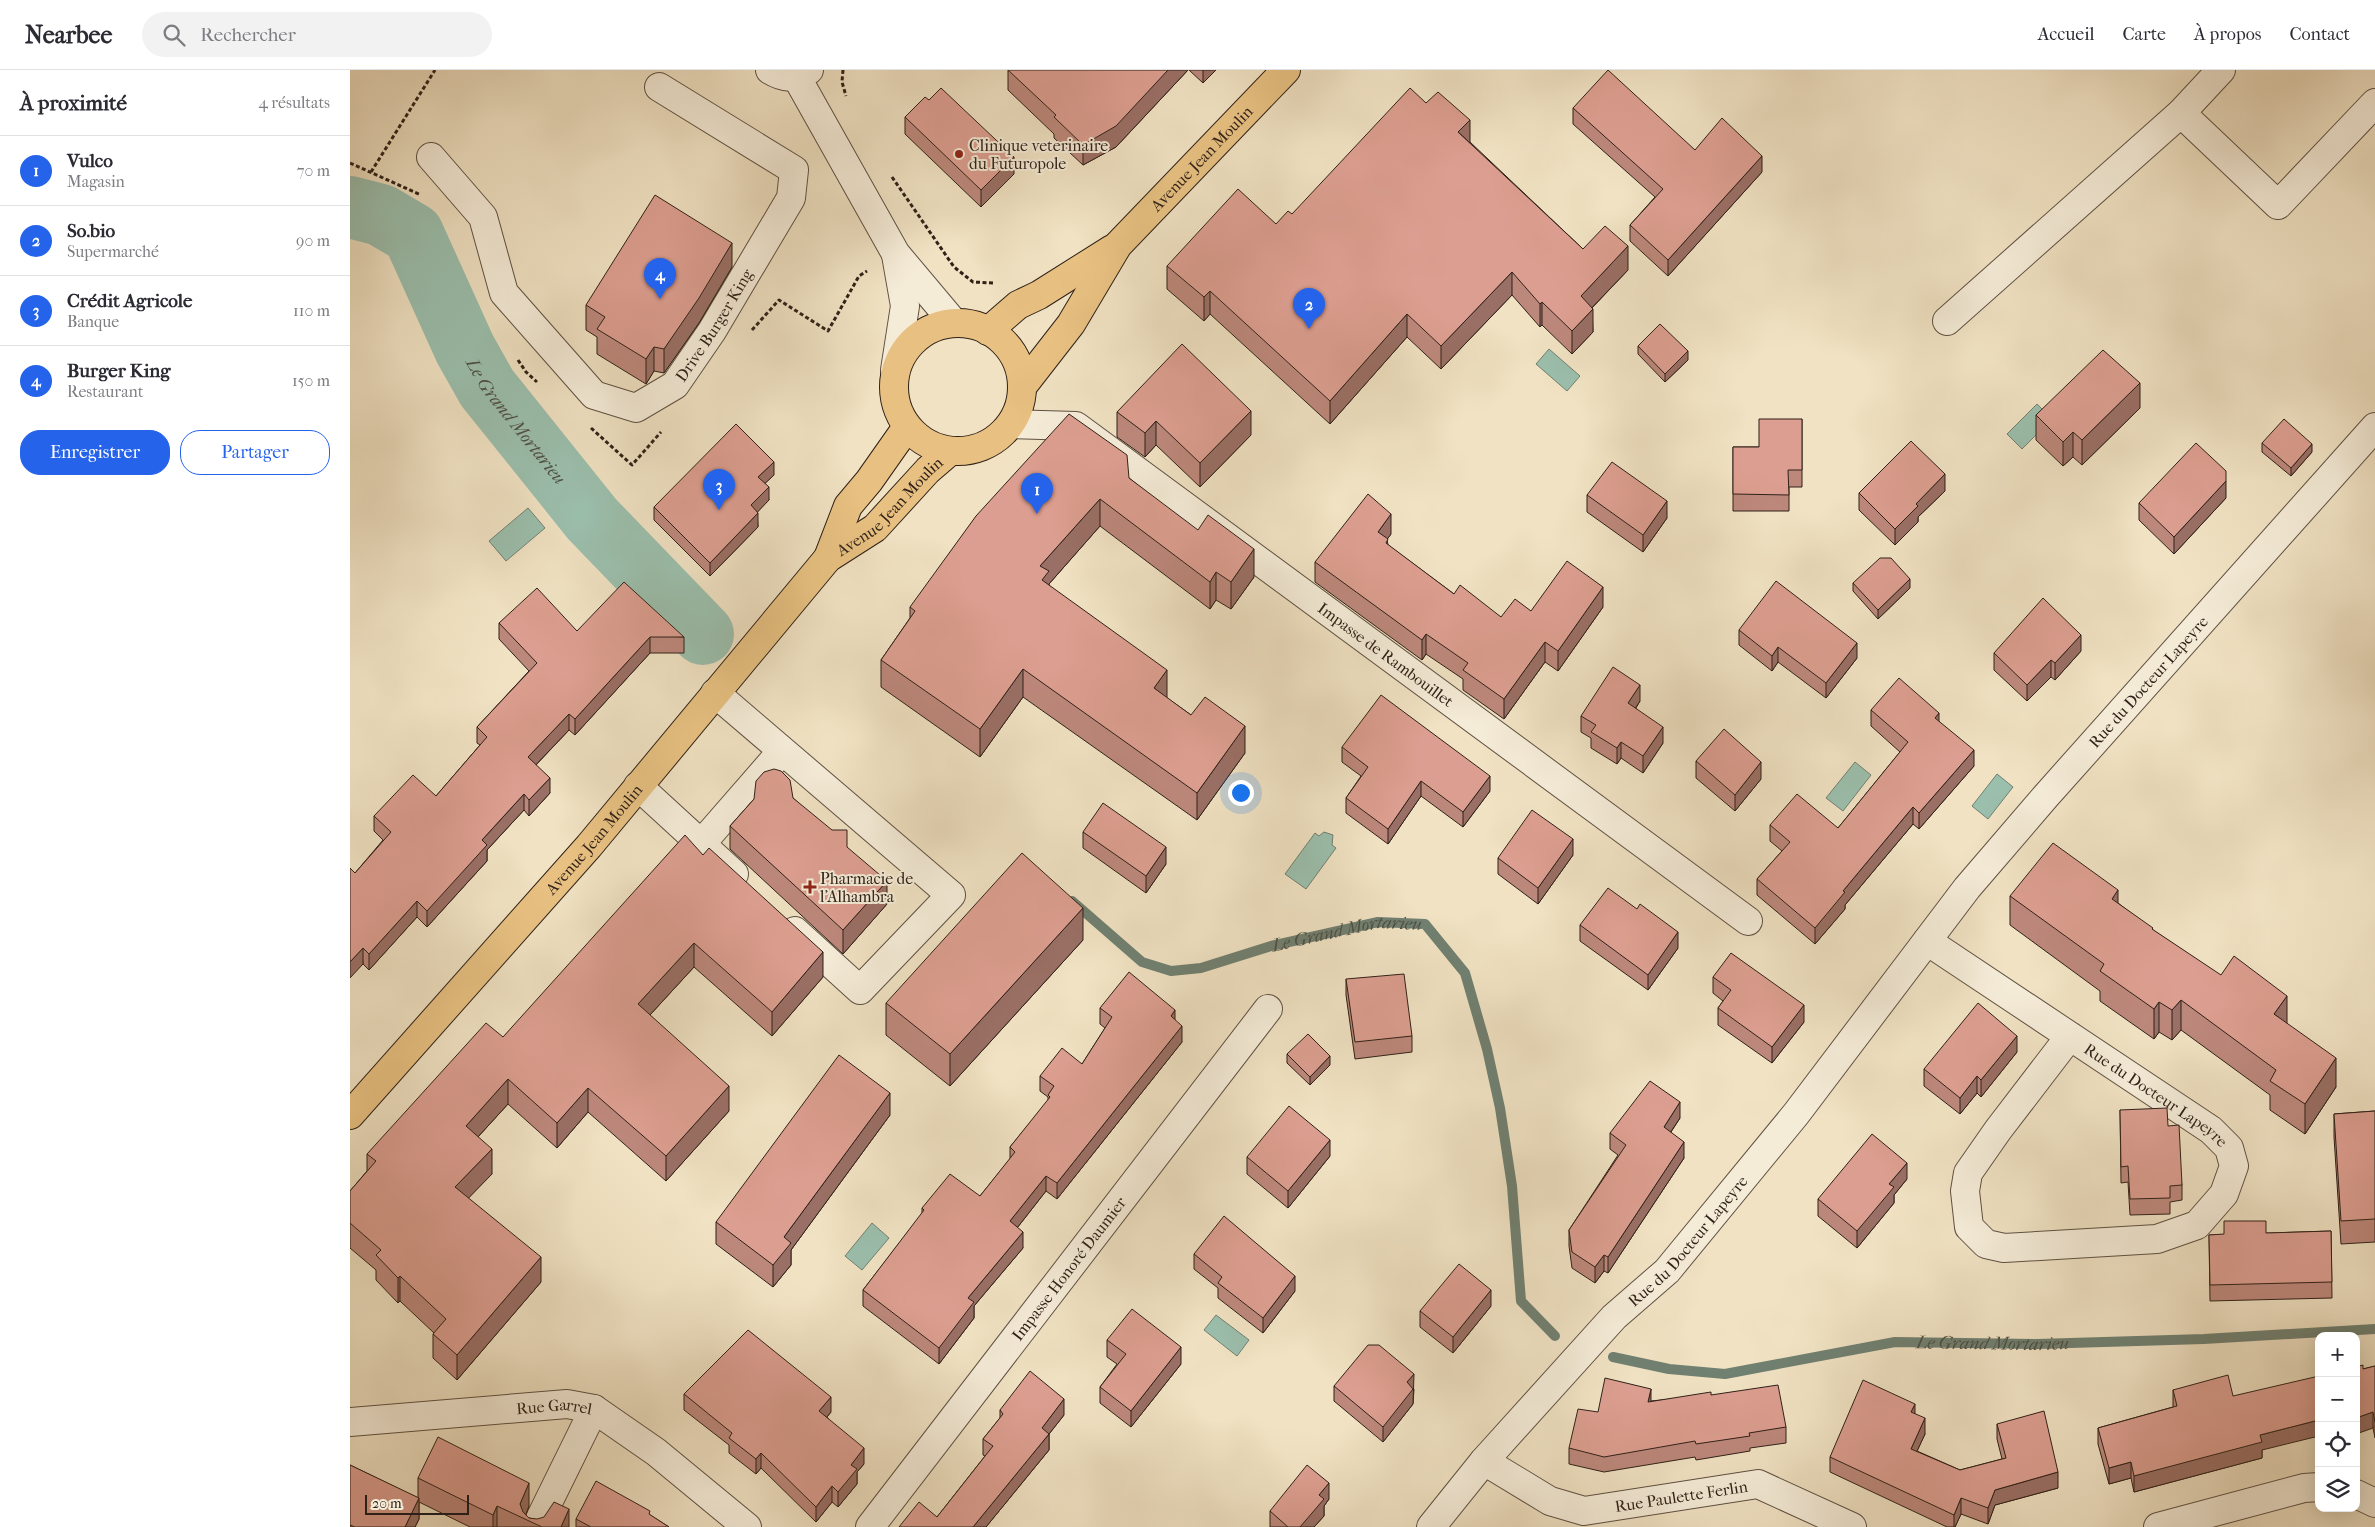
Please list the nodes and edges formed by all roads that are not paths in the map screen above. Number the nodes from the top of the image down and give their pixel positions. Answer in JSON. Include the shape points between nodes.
{"nodes":[{"id":1,"x":1286,"y":70,"type":"edge"},
{"id":2,"x":2221,"y":70,"type":"edge"},
{"id":3,"x":792,"y":72,"type":"edge"},
{"id":4,"x":659,"y":87,"type":"dead end"},
{"id":5,"x":2375,"y":103,"type":"edge"},
{"id":6,"x":2181,"y":113,"type":"junction"},
{"id":7,"x":431,"y":158,"type":"dead end"},
{"id":8,"x":1118,"y":245,"type":"junction"},
{"id":9,"x":896,"y":254,"type":"junction"},
{"id":10,"x":1947,"y":321,"type":"dead end"},
{"id":11,"x":954,"y":323,"type":"junction"},
{"id":12,"x":988,"y":331,"type":"junction"},
{"id":13,"x":895,"y":370,"type":"junction"},
{"id":14,"x":1022,"y":387,"type":"junction"},
{"id":15,"x":1011,"y":424,"type":"junction"},
{"id":16,"x":907,"y":427,"type":"junction"},
{"id":17,"x":2375,"y":427,"type":"edge"},
{"id":18,"x":950,"y":452,"type":"junction"},
{"id":19,"x":828,"y":558,"type":"junction"},
{"id":20,"x":715,"y":693,"type":"junction"},
{"id":21,"x":782,"y":751,"type":"junction"},
{"id":22,"x":638,"y":786,"type":"junction"},
{"id":23,"x":701,"y":844,"type":"junction"},
{"id":24,"x":752,"y":890,"type":"edge"},
{"id":25,"x":773,"y":910,"type":"edge"},
{"id":26,"x":1748,"y":921,"type":"dead end"},
{"id":27,"x":1927,"y":941,"type":"junction"},
{"id":28,"x":1268,"y":1009,"type":"dead end"},
{"id":29,"x":2070,"y":1036,"type":"junction"},
{"id":30,"x":350,"y":1115,"type":"edge"},
{"id":31,"x":594,"y":1409,"type":"junction"},
{"id":32,"x":350,"y":1422,"type":"edge"},
{"id":33,"x":1484,"y":1461,"type":"junction"},
{"id":34,"x":2315,"y":1488,"type":"edge"},
{"id":35,"x":2360,"y":1496,"type":"edge"},
{"id":36,"x":2375,"y":1503,"type":"edge"},
{"id":37,"x":536,"y":1527,"type":"edge"},
{"id":38,"x":748,"y":1527,"type":"edge"},
{"id":39,"x":870,"y":1527,"type":"edge"},
{"id":40,"x":1431,"y":1527,"type":"edge"},
{"id":41,"x":1852,"y":1527,"type":"edge"},
{"id":42,"x":2158,"y":1527,"type":"edge"}],
"edges":[{"from":1,"to":8,"type":"main road","name":"Avenue Jean Moulin"},
{"from":2,"to":6,"type":"street"},
{"from":3,"to":9,"type":"street"},
{"from":4,"to":7,"type":"street","name":"Drive Burger King","via":[[794,170],[791,198],[712,332],[675,385],[636,408],[594,395],[504,293],[483,217]]},
{"from":5,"to":6,"type":"street","via":[[2278,204]]},
{"from":6,"to":10,"type":"street"},
{"from":8,"to":12,"type":"main road","name":"Avenue Jean Moulin","via":[[1018,305]]},
{"from":8,"to":14,"type":"main road","name":"Avenue Jean Moulin","via":[[1070,324]]},
{"from":9,"to":11,"type":"street"},
{"from":9,"to":13,"type":"street","via":[[905,306]]},
{"from":11,"to":12,"type":"main road"},
{"from":11,"to":13,"type":"main road","via":[[931,329],[914,341]]},
{"from":12,"to":14,"type":"main road","via":[[1013,354],[1020,370]]},
{"from":13,"to":16,"type":"main road","via":[[895,402]]},
{"from":14,"to":15,"type":"main road","via":[[1020,407]]},
{"from":15,"to":18,"type":"main road","via":[[984,446],[967,452]]},
{"from":15,"to":26,"type":"street","name":"Impasse de Rambouillet","via":[[1076,426]]},
{"from":16,"to":18,"type":"main road","via":[[919,439]]},
{"from":16,"to":19,"type":"main road","name":"Avenue Jean Moulin","via":[[848,506]]},
{"from":17,"to":27,"type":"street","name":"Rue du Docteur Lapeyre","via":[[2040,803],[1967,888]]},
{"from":18,"to":19,"type":"main road","name":"Avenue Jean Moulin","via":[[928,470],[875,528]]},
{"from":19,"to":20,"type":"main road","name":"Avenue Jean Moulin"},
{"from":20,"to":21,"type":"street"},
{"from":20,"to":22,"type":"main road","name":"Avenue Jean Moulin"},
{"from":21,"to":23,"type":"street"},
{"from":21,"to":25,"type":"street","via":[[951,895],[860,990]]},
{"from":22,"to":23,"type":"street"},
{"from":22,"to":30,"type":"main road","name":"Avenue Jean Moulin"},
{"from":23,"to":24,"type":"street"},
{"from":27,"to":29,"type":"street","name":"Rue du Docteur Lapeyre"},
{"from":27,"to":33,"type":"street","name":"Rue du Docteur Lapeyre","via":[[1796,1114],[1667,1271],[1614,1317]]},
{"from":28,"to":39,"type":"street","name":"Impasse Honoré Daumier"},
{"from":29,"to":29,"type":"street","name":"Rue du Docteur Lapeyre","via":[[2210,1130],[2229,1148],[2234,1166],[2224,1194],[2197,1225],[2157,1239],[2004,1248],[1986,1244],[1969,1228],[1965,1191],[1968,1174]]},
{"from":31,"to":32,"type":"street","name":"Rue Garrel","via":[[567,1404]]},
{"from":31,"to":37,"type":"street"},
{"from":31,"to":38,"type":"street","name":"Rue Garrel","via":[[656,1452]]},
{"from":33,"to":40,"type":"street","name":"Rue du Docteur Lapeyre"},
{"from":33,"to":41,"type":"street","name":"Rue Paulette Ferlin","via":[[1550,1502],[1584,1511],[1758,1484]]},
{"from":34,"to":42,"type":"street","via":[[2304,1488]]},
{"from":35,"to":36,"type":"street"}]}
